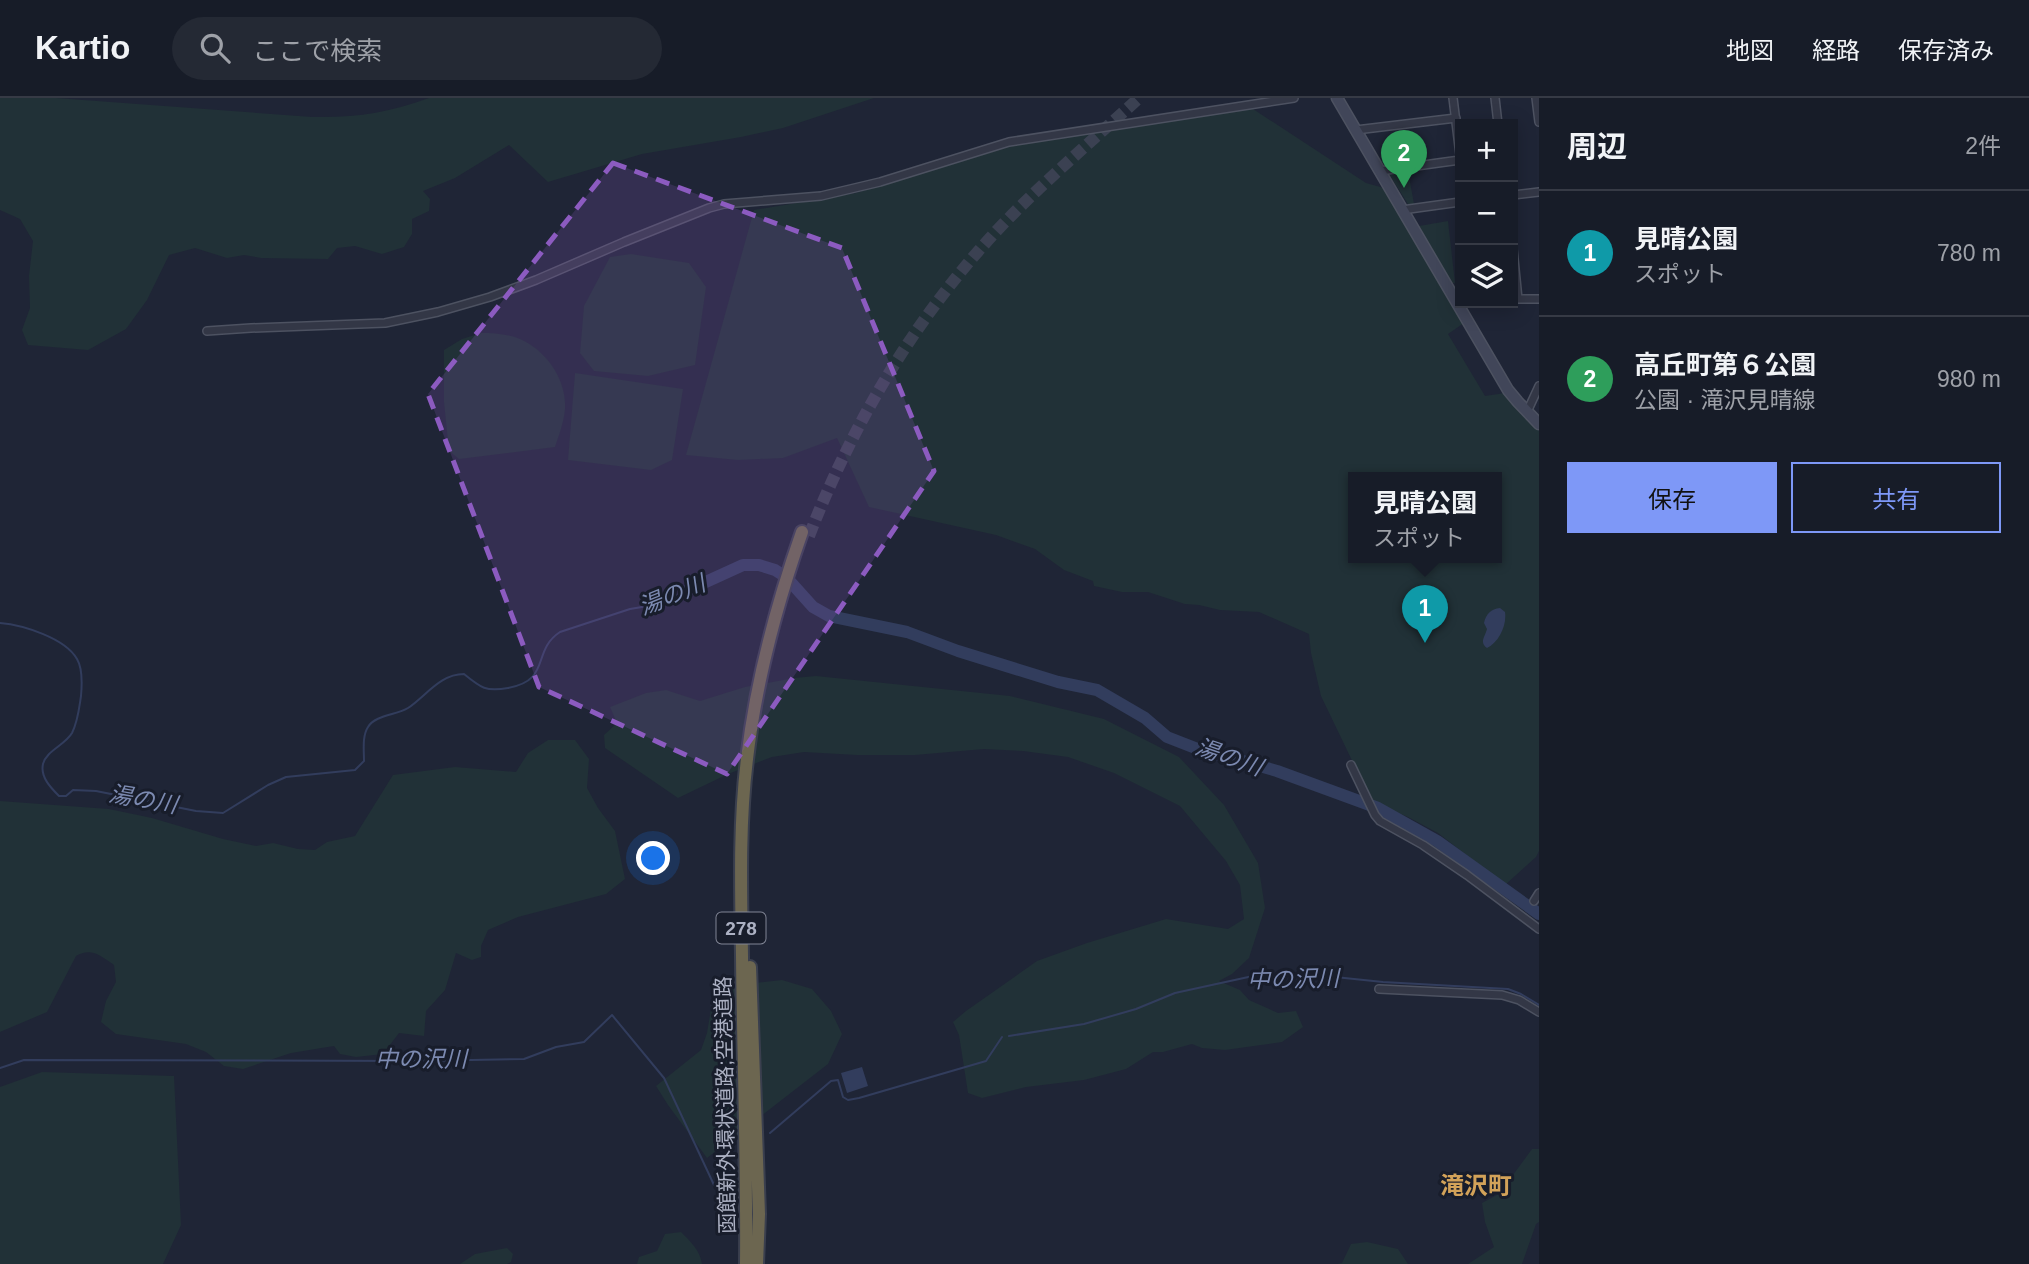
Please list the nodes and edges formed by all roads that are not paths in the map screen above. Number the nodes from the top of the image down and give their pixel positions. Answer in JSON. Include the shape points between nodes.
{"nodes":[{"id":1,"x":1294,"y":98,"type":"edge"},
{"id":2,"x":1337,"y":98,"type":"edge"},
{"id":3,"x":1453,"y":98,"type":"edge"},
{"id":4,"x":1495,"y":98,"type":"edge"},
{"id":5,"x":1536,"y":98,"type":"edge"},
{"id":6,"x":1455,"y":118,"type":"joint"},
{"id":7,"x":1497,"y":119,"type":"edge"},
{"id":8,"x":1539,"y":122,"type":"edge"},
{"id":9,"x":1356,"y":130,"type":"junction"},
{"id":10,"x":1455,"y":161,"type":"edge"},
{"id":11,"x":1380,"y":171,"type":"junction"},
{"id":12,"x":1539,"y":192,"type":"edge"},
{"id":13,"x":1518,"y":194,"type":"edge"},
{"id":14,"x":1455,"y":203,"type":"edge"},
{"id":15,"x":1402,"y":209,"type":"junction"},
{"id":16,"x":1455,"y":293,"type":"edge"},
{"id":17,"x":1518,"y":299,"type":"edge"},
{"id":18,"x":1539,"y":299,"type":"edge"},
{"id":19,"x":1463,"y":308,"type":"edge"},
{"id":20,"x":207,"y":331,"type":"dead end"},
{"id":21,"x":1539,"y":386,"type":"edge"},
{"id":22,"x":1527,"y":412,"type":"junction"},
{"id":23,"x":1539,"y":424,"type":"edge"},
{"id":24,"x":806,"y":534,"type":"tunnel mouth"},
{"id":25,"x":784,"y":597,"type":"junction"},
{"id":26,"x":1351,"y":765,"type":"dead end"},
{"id":27,"x":1539,"y":893,"type":"edge"},
{"id":28,"x":1534,"y":901,"type":"dead end"},
{"id":29,"x":1539,"y":929,"type":"edge"},
{"id":30,"x":1379,"y":989,"type":"dead end"},
{"id":31,"x":1539,"y":1012,"type":"edge"},
{"id":32,"x":746,"y":1264,"type":"edge"},
{"id":33,"x":757,"y":1264,"type":"edge"}],
"edges":[{"from":1,"to":20,"type":"street","via":[[1009,142],[821,196],[716,206],[490,297],[409,319]]},
{"from":2,"to":9,"type":"street"},
{"from":3,"to":6,"type":"street"},
{"from":4,"to":7,"type":"street"},
{"from":5,"to":8,"type":"street"},
{"from":6,"to":9,"type":"street"},
{"from":9,"to":11,"type":"street"},
{"from":10,"to":11,"type":"street"},
{"from":11,"to":15,"type":"street"},
{"from":12,"to":13,"type":"street"},
{"from":14,"to":15,"type":"street"},
{"from":15,"to":16,"type":"street"},
{"from":17,"to":18,"type":"street"},
{"from":19,"to":22,"type":"street","via":[[1508,390]]},
{"from":21,"to":22,"type":"street"},
{"from":22,"to":23,"type":"street"},
{"from":24,"to":25,"type":"highway","name":"函館新外環状道路;空港道路","number":"278"},
{"from":25,"to":32,"type":"highway","name":"函館新外環状道路;空港道路","number":"278","via":[[765,653],[743,810]]},
{"from":25,"to":33,"type":"highway","name":"函館新外環状道路;空港道路","number":"278","via":[[760,712],[749,811]]},
{"from":26,"to":29,"type":"street","via":[[1375,815],[1387,826],[1423,845]]},
{"from":27,"to":28,"type":"street"},
{"from":30,"to":31,"type":"street","via":[[1502,995]]}]}
